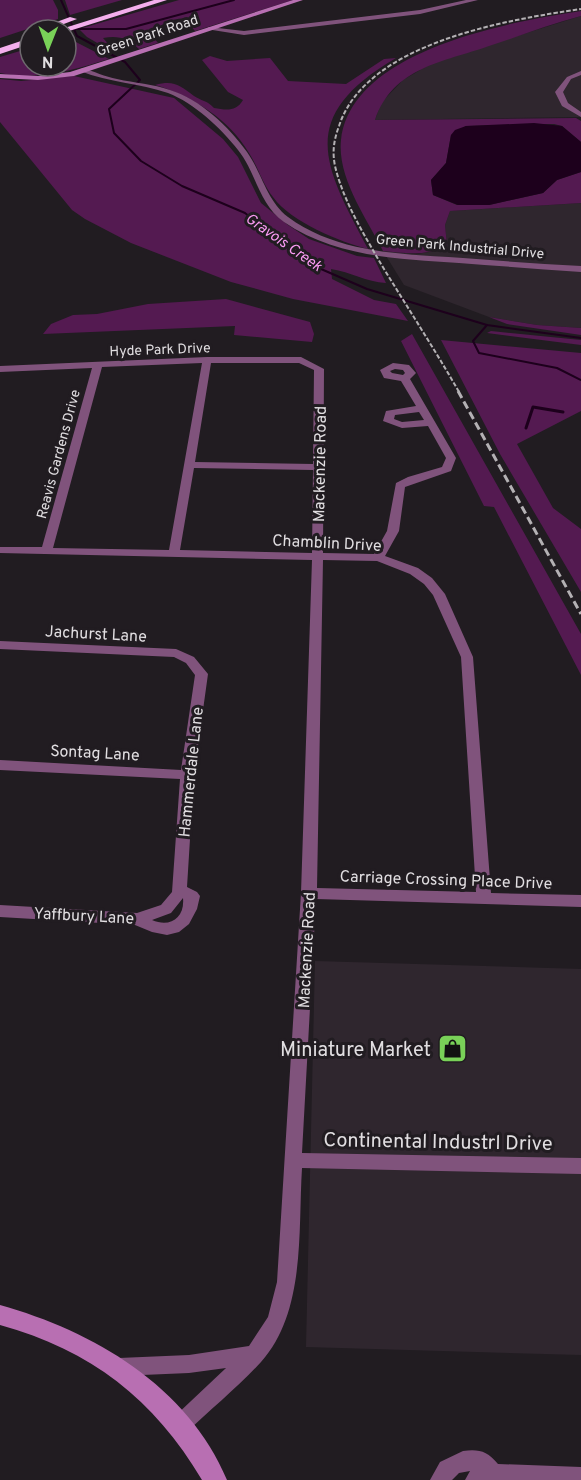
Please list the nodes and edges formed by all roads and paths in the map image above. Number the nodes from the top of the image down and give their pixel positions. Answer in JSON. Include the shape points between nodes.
{"nodes":[{"id":1,"x":138,"y":0,"type":"edge"},
{"id":2,"x":163,"y":0,"type":"edge"},
{"id":3,"x":300,"y":0,"type":"edge"},
{"id":4,"x":475,"y":0,"type":"edge"},
{"id":5,"x":100,"y":14,"type":"junction"},
{"id":6,"x":78,"y":20,"type":"edge"},
{"id":7,"x":78,"y":23,"type":"edge"},
{"id":8,"x":209,"y":29,"type":"junction"},
{"id":9,"x":18,"y":37,"type":"edge"},
{"id":10,"x":0,"y":43,"type":"edge"},
{"id":11,"x":18,"y":45,"type":"edge"},
{"id":12,"x":0,"y":51,"type":"edge"},
{"id":13,"x":82,"y":70,"type":"junction"},
{"id":14,"x":581,"y":73,"type":"edge"},
{"id":15,"x":0,"y":76,"type":"edge"},
{"id":16,"x":581,"y":115,"type":"edge"},
{"id":17,"x":581,"y":269,"type":"edge"},
{"id":18,"x":207,"y":360,"type":"junction"},
{"id":19,"x":98,"y":365,"type":"junction"},
{"id":20,"x":0,"y":369,"type":"edge"},
{"id":21,"x":320,"y":369,"type":"joint"},
{"id":22,"x":405,"y":378,"type":"dead end"},
{"id":23,"x":424,"y":408,"type":"junction"},
{"id":24,"x":432,"y":423,"type":"junction"},
{"id":25,"x":189,"y":465,"type":"junction"},
{"id":26,"x":319,"y":467,"type":"junction"},
{"id":27,"x":0,"y":550,"type":"edge"},
{"id":28,"x":47,"y":550,"type":"junction"},
{"id":29,"x":174,"y":553,"type":"junction"},
{"id":30,"x":318,"y":556,"type":"junction"},
{"id":31,"x":378,"y":558,"type":"junction"},
{"id":32,"x":0,"y":645,"type":"edge"},
{"id":33,"x":190,"y":660,"type":"joint"},
{"id":34,"x":0,"y":765,"type":"edge"},
{"id":35,"x":187,"y":775,"type":"junction"},
{"id":36,"x":179,"y":889,"type":"junction"},
{"id":37,"x":309,"y":893,"type":"junction"},
{"id":38,"x":484,"y":897,"type":"junction"},
{"id":39,"x":581,"y":901,"type":"edge"},
{"id":40,"x":166,"y":909,"type":"joint"},
{"id":41,"x":0,"y":911,"type":"edge"},
{"id":42,"x":137,"y":919,"type":"junction"},
{"id":43,"x":293,"y":1160,"type":"junction"},
{"id":44,"x":581,"y":1166,"type":"edge"},
{"id":45,"x":0,"y":1315,"type":"edge"},
{"id":46,"x":255,"y":1354,"type":"junction"},
{"id":47,"x":119,"y":1367,"type":"junction"},
{"id":48,"x":180,"y":1425,"type":"junction"},
{"id":49,"x":484,"y":1477,"type":"edge"},
{"id":50,"x":581,"y":1477,"type":"edge"},
{"id":51,"x":215,"y":1480,"type":"edge"},
{"id":52,"x":440,"y":1480,"type":"edge"}],
"edges":[{"from":1,"to":5,"type":"highway"},
{"from":2,"to":5,"type":"highway"},
{"from":3,"to":8,"type":"street","name":"Green Park Road"},
{"from":4,"to":8,"type":"street","via":[[420,12],[244,33]]},
{"from":5,"to":6,"type":"highway"},
{"from":5,"to":7,"type":"highway"},
{"from":8,"to":13,"type":"street","name":"Green Park Road"},
{"from":9,"to":10,"type":"highway"},
{"from":11,"to":12,"type":"highway"},
{"from":13,"to":15,"type":"street","name":"Green Park Road","via":[[47,77]]},
{"from":13,"to":17,"type":"street","name":"Green Park Industrial Drive","via":[[182,98],[221,128],[248,158],[268,199],[284,218],[319,235],[360,251],[383,255]]},
{"from":14,"to":16,"type":"street","via":[[569,78],[559,92],[565,104]]},
{"from":18,"to":19,"type":"street","name":"Hyde Park Drive"},
{"from":18,"to":21,"type":"street","name":"Hyde Park Drive","via":[[301,360]]},
{"from":18,"to":25,"type":"street"},
{"from":19,"to":20,"type":"street","name":"Hyde Park Drive"},
{"from":19,"to":28,"type":"street","name":"Reavis Gardens Drive"},
{"from":21,"to":26,"type":"street","name":"Mackenzie Road"},
{"from":22,"to":23,"type":"street"},
{"from":23,"to":24,"type":"street"},
{"from":23,"to":24,"type":"street","via":[[390,413],[388,421],[402,425]]},
{"from":24,"to":31,"type":"street","via":[[451,464],[447,469],[400,485],[393,531]]},
{"from":25,"to":26,"type":"street"},
{"from":25,"to":29,"type":"street"},
{"from":26,"to":30,"type":"street","name":"Mackenzie Road"},
{"from":27,"to":28,"type":"street","name":"Chamblin Drive"},
{"from":28,"to":29,"type":"street","name":"Chamblin Drive"},
{"from":29,"to":30,"type":"street","name":"Chamblin Drive"},
{"from":30,"to":31,"type":"street","name":"Chamblin Drive"},
{"from":30,"to":37,"type":"street","name":"Mackenzie Road"},
{"from":31,"to":38,"type":"street","name":"Chamblin Drive","via":[[428,580],[439,594],[467,657]]},
{"from":32,"to":33,"type":"street","name":"Jachurst Lane","via":[[176,653]]},
{"from":33,"to":35,"type":"street","name":"Hammerdale Lane","via":[[202,674]]},
{"from":34,"to":35,"type":"street","name":"Sontag Lane"},
{"from":35,"to":36,"type":"street","name":"Hammerdale Lane"},
{"from":36,"to":40,"type":"street","name":"Hammerdale Lane"},
{"from":36,"to":42,"type":"street","via":[[192,896],[192,908],[184,920],[174,927],[160,929]]},
{"from":37,"to":38,"type":"street","name":"Carriage Crossing Place Drive"},
{"from":37,"to":43,"type":"street","name":"Mackenzie Road"},
{"from":38,"to":39,"type":"street","name":"Carriage Crossing Place Drive"},
{"from":40,"to":42,"type":"street","name":"Yaffbury Lane"},
{"from":41,"to":42,"type":"street","name":"Yaffbury Lane"},
{"from":43,"to":44,"type":"street","name":"Continental Industrl Drive"},
{"from":43,"to":46,"type":"street","name":"Mackenzie Road","via":[[282,1304],[277,1320]]},
{"from":45,"to":47,"type":"street","via":[[57,1332]]},
{"from":46,"to":47,"type":"street","via":[[189,1364]]},
{"from":46,"to":48,"type":"street","name":"Mackenzie Road"},
{"from":47,"to":48,"type":"street","via":[[148,1390]]},
{"from":48,"to":51,"type":"street"},
{"from":49,"to":50,"type":"street"},
{"from":49,"to":52,"type":"street","via":[[482,1461],[466,1459],[451,1465]]}]}
